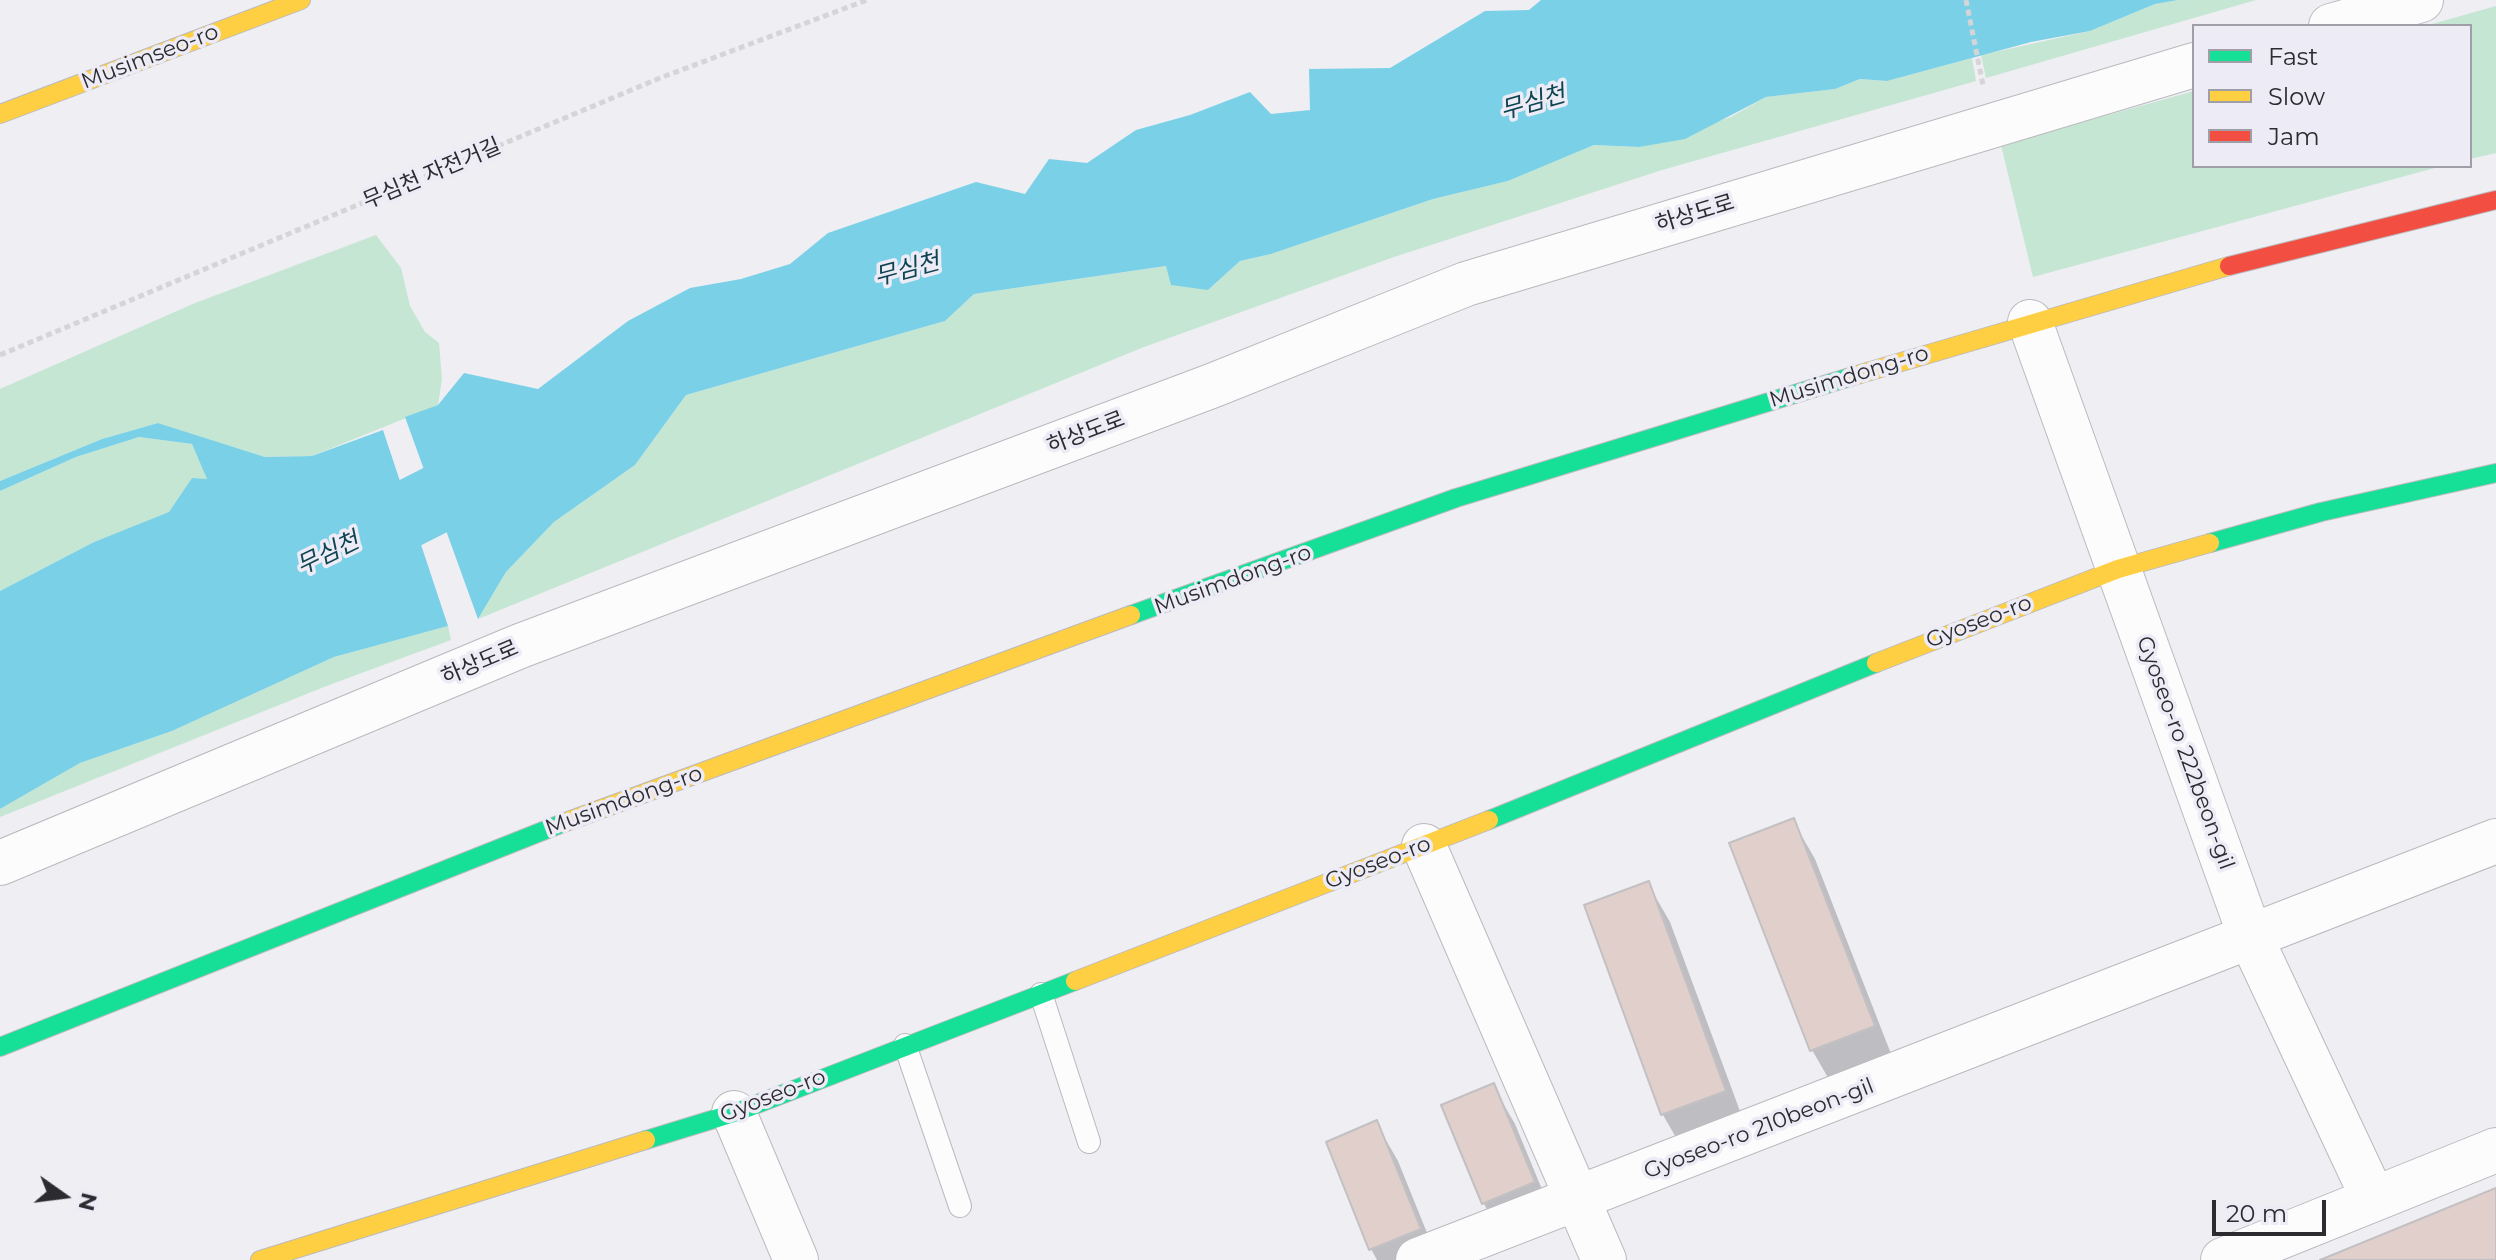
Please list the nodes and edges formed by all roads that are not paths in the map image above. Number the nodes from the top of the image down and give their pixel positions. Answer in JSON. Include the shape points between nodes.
{"nodes":[{"id":1,"x":2421,"y":0,"type":"edge"},
{"id":2,"x":291,"y":2,"type":"edge"},
{"id":3,"x":2338,"y":24,"type":"edge"},
{"id":4,"x":2192,"y":66,"type":"edge"},
{"id":5,"x":0,"y":114,"type":"edge"},
{"id":6,"x":2496,"y":200,"type":"edge"},
{"id":7,"x":2030,"y":322,"type":"junction"},
{"id":8,"x":2496,"y":473,"type":"edge"},
{"id":9,"x":2118,"y":569,"type":"junction"},
{"id":10,"x":2496,"y":841,"type":"edge"},
{"id":11,"x":1424,"y":846,"type":"junction"},
{"id":12,"x":0,"y":863,"type":"edge"},
{"id":13,"x":2251,"y":938,"type":"junction"},
{"id":14,"x":1041,"y":994,"type":"junction"},
{"id":15,"x":905,"y":1045,"type":"junction"},
{"id":16,"x":0,"y":1047,"type":"edge"},
{"id":17,"x":734,"y":1113,"type":"junction"},
{"id":18,"x":1089,"y":1142,"type":"dead end"},
{"id":19,"x":2496,"y":1150,"type":"edge"},
{"id":20,"x":2373,"y":1198,"type":"junction"},
{"id":21,"x":1580,"y":1199,"type":"junction"},
{"id":22,"x":960,"y":1206,"type":"dead end"},
{"id":23,"x":260,"y":1260,"type":"edge"},
{"id":24,"x":796,"y":1260,"type":"edge"},
{"id":25,"x":1418,"y":1260,"type":"edge"},
{"id":26,"x":1604,"y":1260,"type":"edge"},
{"id":27,"x":2223,"y":1260,"type":"edge"}],
"edges":[{"from":1,"to":3,"type":"street"},
{"from":2,"to":5,"type":"street","name":"Musimseo-ro"},
{"from":4,"to":12,"type":"street","name":"하상도로","via":[[1466,284],[1214,385],[520,646]]},
{"from":6,"to":7,"type":"street","name":"Musimdong-ro","via":[[2295,247]]},
{"from":7,"to":9,"type":"street","name":"Gyoseo-ro 222beon-gil"},
{"from":7,"to":16,"type":"street","name":"Musimdong-ro","via":[[1456,498],[607,805]]},
{"from":8,"to":9,"type":"street","name":"Gyoseo-ro","via":[[2321,512]]},
{"from":9,"to":11,"type":"street","name":"Gyoseo-ro"},
{"from":9,"to":13,"type":"street","name":"Gyoseo-ro 222beon-gil"},
{"from":10,"to":13,"type":"street"},
{"from":11,"to":14,"type":"street","name":"Gyoseo-ro"},
{"from":11,"to":21,"type":"street"},
{"from":13,"to":20,"type":"street","name":"Gyoseo-ro 222beon-gil"},
{"from":13,"to":21,"type":"street","name":"Gyoseo-ro 210beon-gil"},
{"from":14,"to":15,"type":"street","name":"Gyoseo-ro"},
{"from":14,"to":18,"type":"lane"},
{"from":15,"to":17,"type":"street","name":"Gyoseo-ro"},
{"from":15,"to":22,"type":"lane"},
{"from":17,"to":23,"type":"street","name":"Gyoseo-ro"},
{"from":17,"to":24,"type":"street"},
{"from":19,"to":20,"type":"street"},
{"from":20,"to":27,"type":"street"},
{"from":21,"to":25,"type":"street","name":"Gyoseo-ro 210beon-gil"},
{"from":21,"to":26,"type":"street"}]}
